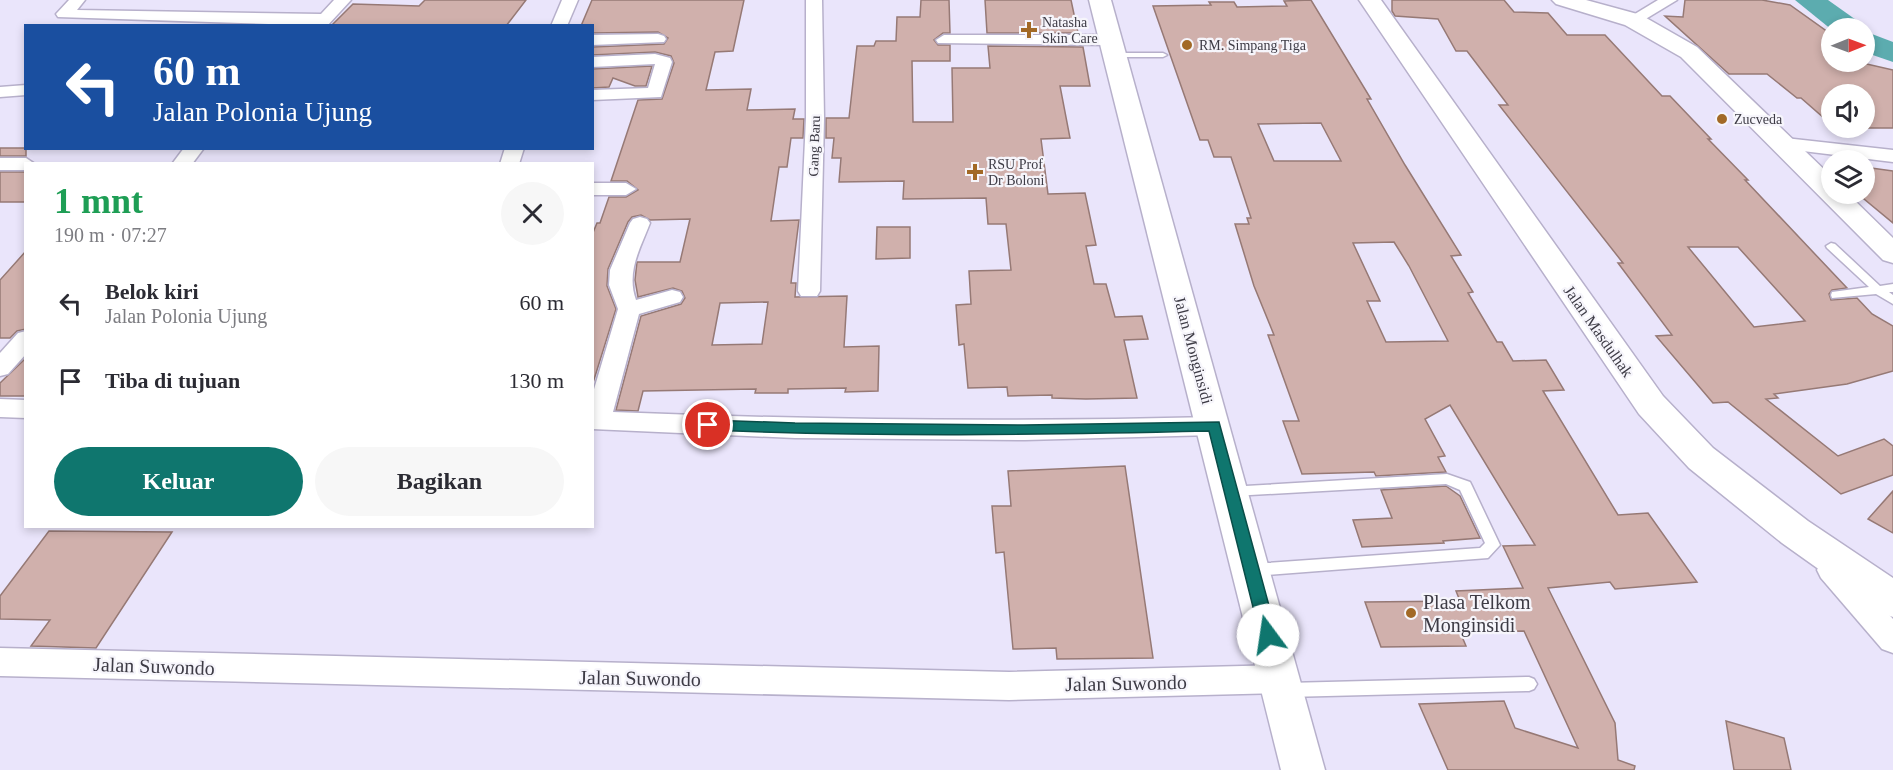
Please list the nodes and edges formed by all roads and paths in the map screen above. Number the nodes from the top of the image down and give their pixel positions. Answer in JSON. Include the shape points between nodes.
{"nodes":[{"id":1,"x":77,"y":0,"type":"edge"},
{"id":2,"x":343,"y":0,"type":"edge"},
{"id":3,"x":570,"y":0,"type":"edge"},
{"id":4,"x":814,"y":0,"type":"edge"},
{"id":5,"x":1100,"y":0,"type":"edge"},
{"id":6,"x":1370,"y":0,"type":"edge"},
{"id":7,"x":1565,"y":0,"type":"edge"},
{"id":8,"x":1669,"y":0,"type":"edge"},
{"id":9,"x":1633,"y":20,"type":"junction"},
{"id":10,"x":321,"y":22,"type":"edge"},
{"id":11,"x":560,"y":24,"type":"edge"},
{"id":12,"x":658,"y":39,"type":"dead end"},
{"id":13,"x":594,"y":40,"type":"edge"},
{"id":14,"x":944,"y":40,"type":"dead end"},
{"id":15,"x":1112,"y":47,"type":"junction"},
{"id":16,"x":1163,"y":54,"type":"dead end"},
{"id":17,"x":594,"y":62,"type":"edge"},
{"id":18,"x":24,"y":90,"type":"edge"},
{"id":19,"x":0,"y":92,"type":"edge"},
{"id":20,"x":594,"y":95,"type":"edge"},
{"id":21,"x":1785,"y":144,"type":"junction"},
{"id":22,"x":193,"y":150,"type":"edge"},
{"id":23,"x":1893,"y":156,"type":"edge"},
{"id":24,"x":183,"y":162,"type":"edge"},
{"id":25,"x":0,"y":164,"type":"edge"},
{"id":26,"x":24,"y":164,"type":"edge"},
{"id":27,"x":1821,"y":182,"type":"edge"},
{"id":28,"x":594,"y":189,"type":"edge"},
{"id":29,"x":626,"y":189,"type":"dead end"},
{"id":30,"x":1843,"y":204,"type":"edge"},
{"id":31,"x":640,"y":223,"type":"dead end"},
{"id":32,"x":1831,"y":246,"type":"dead end"},
{"id":33,"x":1893,"y":254,"type":"edge"},
{"id":34,"x":1893,"y":288,"type":"edge"},
{"id":35,"x":1878,"y":290,"type":"junction"},
{"id":36,"x":809,"y":291,"type":"dead end"},
{"id":37,"x":1836,"y":295,"type":"dead end"},
{"id":38,"x":672,"y":297,"type":"dead end"},
{"id":39,"x":1893,"y":300,"type":"edge"},
{"id":40,"x":629,"y":309,"type":"junction"},
{"id":41,"x":24,"y":341,"type":"edge"},
{"id":42,"x":0,"y":368,"type":"edge"},
{"id":43,"x":0,"y":408,"type":"edge"},
{"id":44,"x":24,"y":409,"type":"edge"},
{"id":45,"x":595,"y":420,"type":"edge"},
{"id":46,"x":1214,"y":426,"type":"junction"},
{"id":47,"x":1231,"y":491,"type":"junction"},
{"id":48,"x":1795,"y":532,"type":"junction"},
{"id":49,"x":1251,"y":570,"type":"junction"},
{"id":50,"x":1893,"y":600,"type":"edge"},
{"id":51,"x":1893,"y":640,"type":"edge"},
{"id":52,"x":0,"y":662,"type":"edge"},
{"id":53,"x":1529,"y":684,"type":"dead end"},
{"id":54,"x":1281,"y":685,"type":"junction"},
{"id":55,"x":1303,"y":770,"type":"edge"}],
"edges":[{"from":1,"to":10,"type":"street","via":[[64,14]]},
{"from":2,"to":10,"type":"street"},
{"from":3,"to":11,"type":"street"},
{"from":4,"to":36,"type":"street","name":"Gang Baru","via":[[815,118]]},
{"from":5,"to":15,"type":"street","name":"Jalan Monginsidi"},
{"from":6,"to":48,"type":"street","name":"Jalan Masdulhak","via":[[1651,405],[1701,458]]},
{"from":7,"to":9,"type":"street"},
{"from":8,"to":9,"type":"street"},
{"from":9,"to":21,"type":"street","via":[[1689,52]]},
{"from":12,"to":13,"type":"street"},
{"from":14,"to":15,"type":"street"},
{"from":15,"to":16,"type":"lane"},
{"from":15,"to":46,"type":"street","name":"Jalan Monginsidi"},
{"from":17,"to":20,"type":"street","via":[[664,62],[655,93]]},
{"from":18,"to":19,"type":"street"},
{"from":21,"to":23,"type":"street"},
{"from":21,"to":27,"type":"street"},
{"from":22,"to":24,"type":"street"},
{"from":25,"to":26,"type":"street"},
{"from":28,"to":29,"type":"street"},
{"from":30,"to":33,"type":"street"},
{"from":31,"to":40,"type":"street","via":[[620,277]]},
{"from":32,"to":35,"type":"lane"},
{"from":34,"to":35,"type":"lane"},
{"from":35,"to":37,"type":"lane"},
{"from":35,"to":39,"type":"lane"},
{"from":38,"to":40,"type":"street"},
{"from":40,"to":45,"type":"street"},
{"from":41,"to":42,"type":"street"},
{"from":43,"to":44,"type":"street"},
{"from":45,"to":46,"type":"street","via":[[795,429]]},
{"from":46,"to":47,"type":"street","name":"Jalan Monginsidi"},
{"from":47,"to":49,"type":"street","name":"Jalan Monginsidi"},
{"from":47,"to":49,"type":"lane","via":[[1448,479],[1465,486],[1493,545],[1483,554]]},
{"from":48,"to":50,"type":"street","name":"Jalan Masdulhak"},
{"from":48,"to":51,"type":"street"},
{"from":49,"to":54,"type":"street","name":"Jalan Monginsidi"},
{"from":52,"to":54,"type":"street","name":"Jalan Suwondo","via":[[1010,686]]},
{"from":53,"to":54,"type":"lane"},
{"from":54,"to":55,"type":"street","name":"Jalan Monginsidi"}]}
